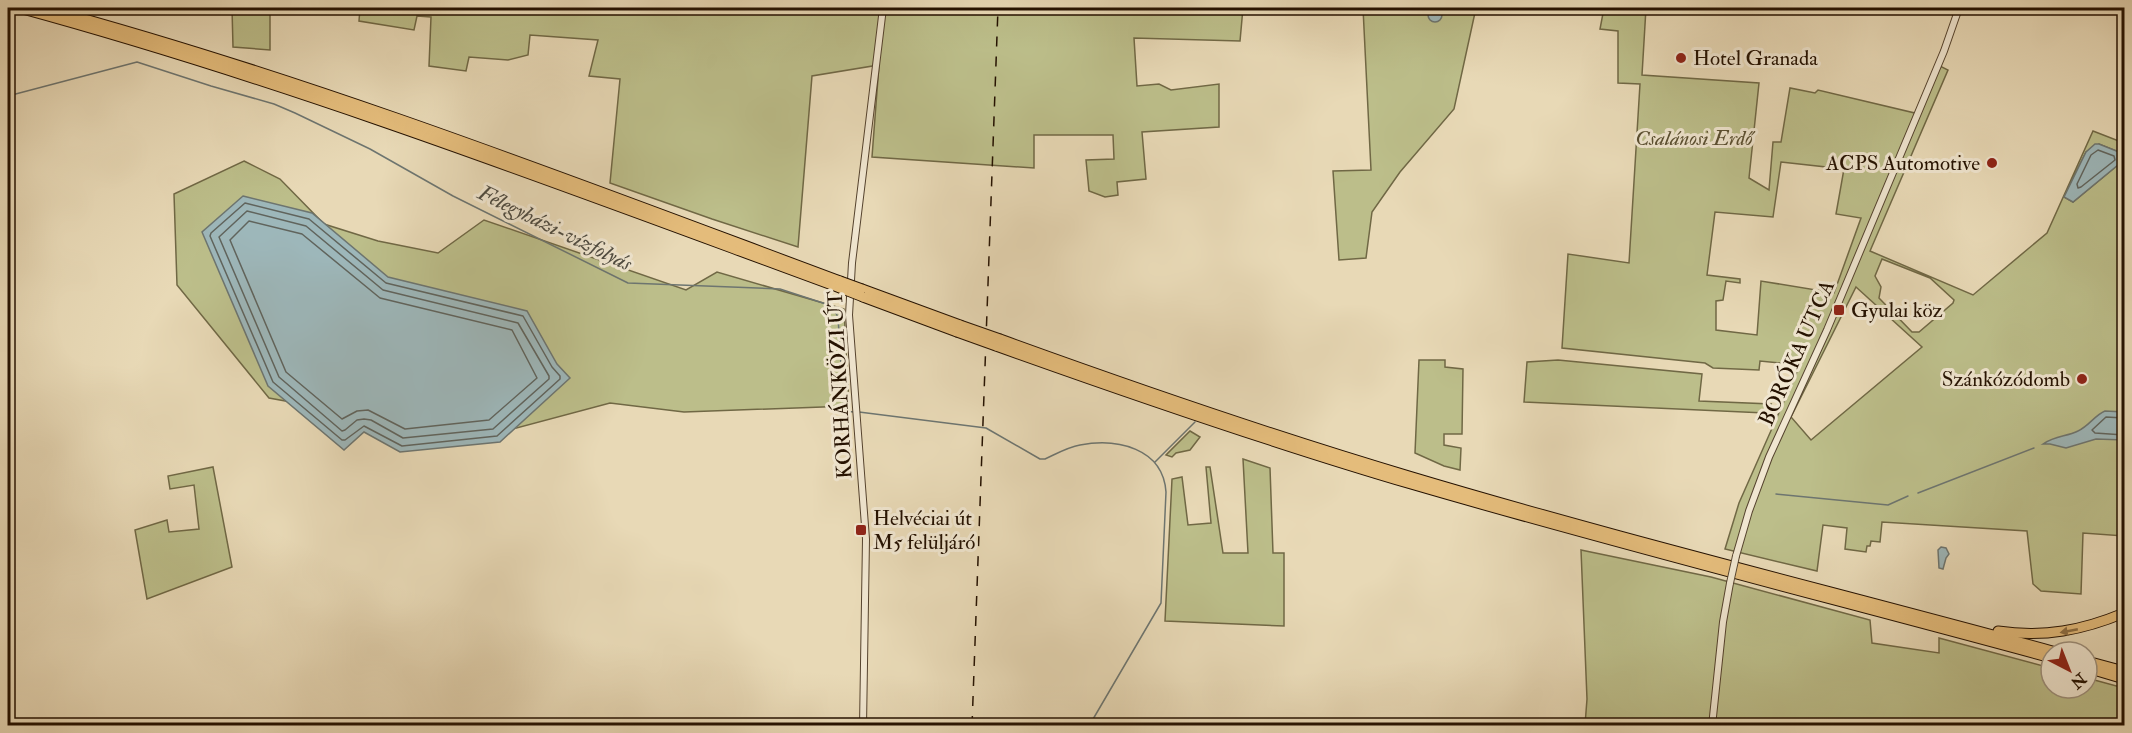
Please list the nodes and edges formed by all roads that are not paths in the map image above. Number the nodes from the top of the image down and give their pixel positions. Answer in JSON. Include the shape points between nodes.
{"nodes":[{"id":1,"x":19,"y":8,"type":"edge"},
{"id":2,"x":45,"y":8,"type":"edge"},
{"id":3,"x":883,"y":8,"type":"edge"},
{"id":4,"x":1959,"y":8,"type":"edge"},
{"id":5,"x":840,"y":284,"type":"junction"},
{"id":6,"x":998,"y":343,"type":"junction"},
{"id":7,"x":2124,"y":613,"type":"edge"},
{"id":8,"x":1944,"y":622,"type":"junction"},
{"id":9,"x":2039,"y":647,"type":"edge"},
{"id":10,"x":2039,"y":655,"type":"edge"},
{"id":11,"x":2099,"y":664,"type":"edge"},
{"id":12,"x":2124,"y":671,"type":"edge"},
{"id":13,"x":2099,"y":672,"type":"edge"},
{"id":14,"x":2124,"y":679,"type":"edge"},
{"id":15,"x":862,"y":726,"type":"edge"},
{"id":16,"x":1712,"y":726,"type":"edge"}],
"edges":[{"from":1,"to":5,"type":"highway","via":[[177,53],[343,108]]},
{"from":2,"to":5,"type":"highway","via":[[180,46],[314,90],[519,162]]},
{"from":3,"to":15,"type":"street","name":"KORHÁNKÖZI ÚT","via":[[849,315],[866,539]]},
{"from":4,"to":16,"type":"street","name":"BORÓKA UTCA","bridge":true,"via":[[1827,330],[1763,473],[1730,583]]},
{"from":5,"to":6,"type":"highway","bridge":true},
{"from":6,"to":8,"type":"highway","via":[[1412,477]]},
{"from":6,"to":10,"type":"highway","via":[[1209,420],[1410,484]]},
{"from":7,"to":8,"type":"highway","one_way":true,"via":[[2054,634],[2017,634]]},
{"from":8,"to":9,"type":"highway"},
{"from":11,"to":12,"type":"highway"},
{"from":13,"to":14,"type":"highway"}]}
